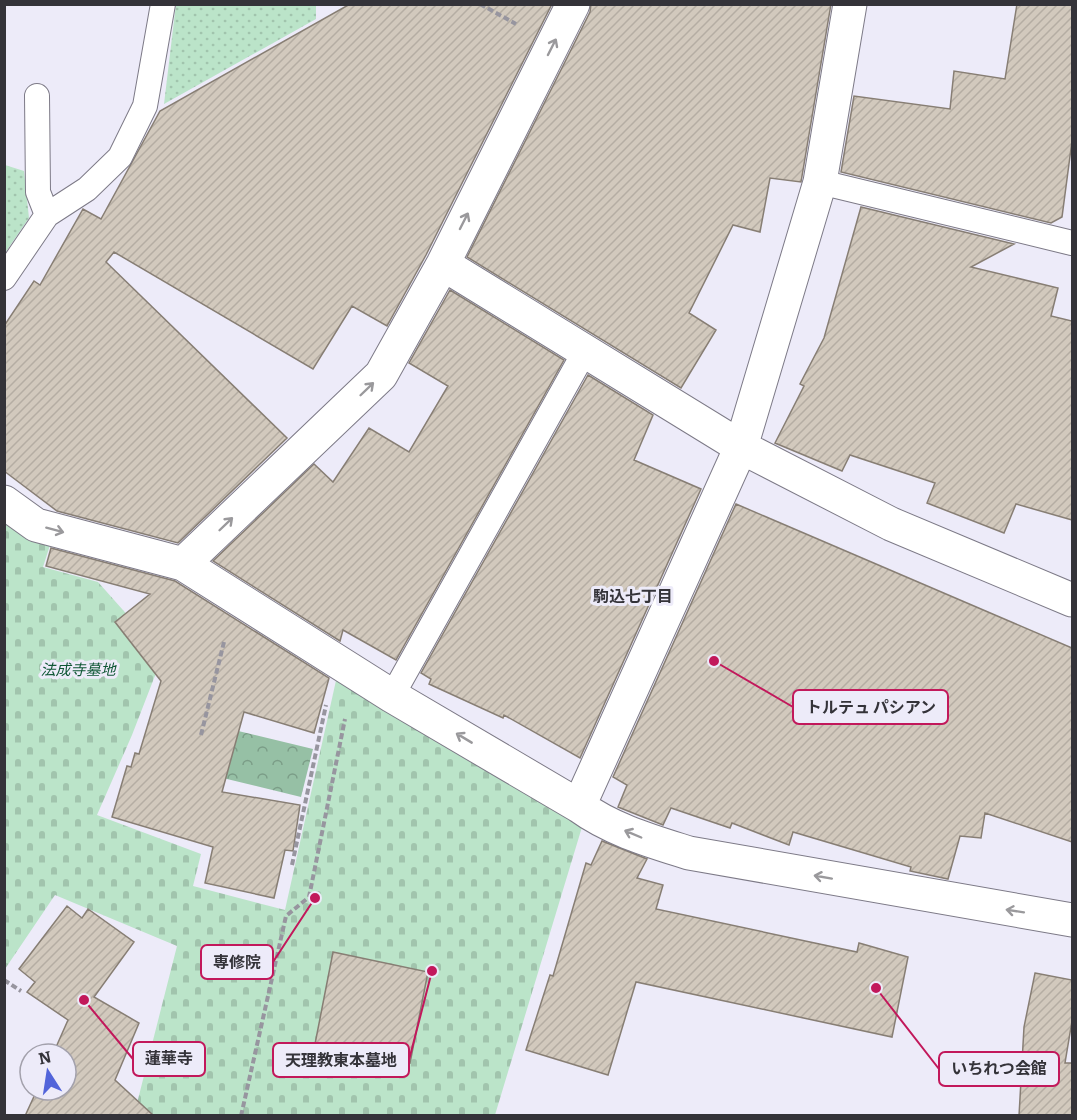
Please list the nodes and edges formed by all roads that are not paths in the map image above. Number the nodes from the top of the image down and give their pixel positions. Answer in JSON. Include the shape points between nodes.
{"nodes":[{"id":1,"x":163,"y":4,"type":"edge"},
{"id":2,"x":573,"y":4,"type":"edge"},
{"id":3,"x":850,"y":4,"type":"edge"},
{"id":4,"x":37,"y":96,"type":"dead end"},
{"id":5,"x":820,"y":182,"type":"junction"},
{"id":6,"x":46,"y":215,"type":"junction"},
{"id":7,"x":1072,"y":243,"type":"edge"},
{"id":8,"x":443,"y":264,"type":"junction"},
{"id":9,"x":4,"y":278,"type":"edge"},
{"id":10,"x":585,"y":351,"type":"junction"},
{"id":11,"x":741,"y":447,"type":"junction"},
{"id":12,"x":4,"y":502,"type":"edge"},
{"id":13,"x":183,"y":564,"type":"junction"},
{"id":14,"x":1072,"y":600,"type":"edge"},
{"id":15,"x":392,"y":696,"type":"junction"},
{"id":16,"x":579,"y":806,"type":"junction"},
{"id":17,"x":1072,"y":920,"type":"edge"}],
"edges":[{"from":1,"to":6,"type":"lane","via":[[145,106],[120,157],[87,189]]},
{"from":8,"to":2,"type":"street","one_way":true},
{"from":3,"to":5,"type":"street"},
{"from":4,"to":6,"type":"lane","via":[[38,192]]},
{"from":5,"to":7,"type":"lane"},
{"from":5,"to":11,"type":"street"},
{"from":6,"to":9,"type":"lane"},
{"from":8,"to":10,"type":"street"},
{"from":13,"to":8,"type":"street","one_way":true,"via":[[381,375]]},
{"from":10,"to":11,"type":"street"},
{"from":10,"to":15,"type":"lane"},
{"from":11,"to":14,"type":"street","via":[[891,524]]},
{"from":11,"to":16,"type":"street"},
{"from":12,"to":13,"type":"street","one_way":true,"via":[[36,525]]},
{"from":13,"to":15,"type":"street"},
{"from":16,"to":15,"type":"street","one_way":true},
{"from":17,"to":16,"type":"street","one_way":true,"via":[[689,853],[596,819]]}]}
